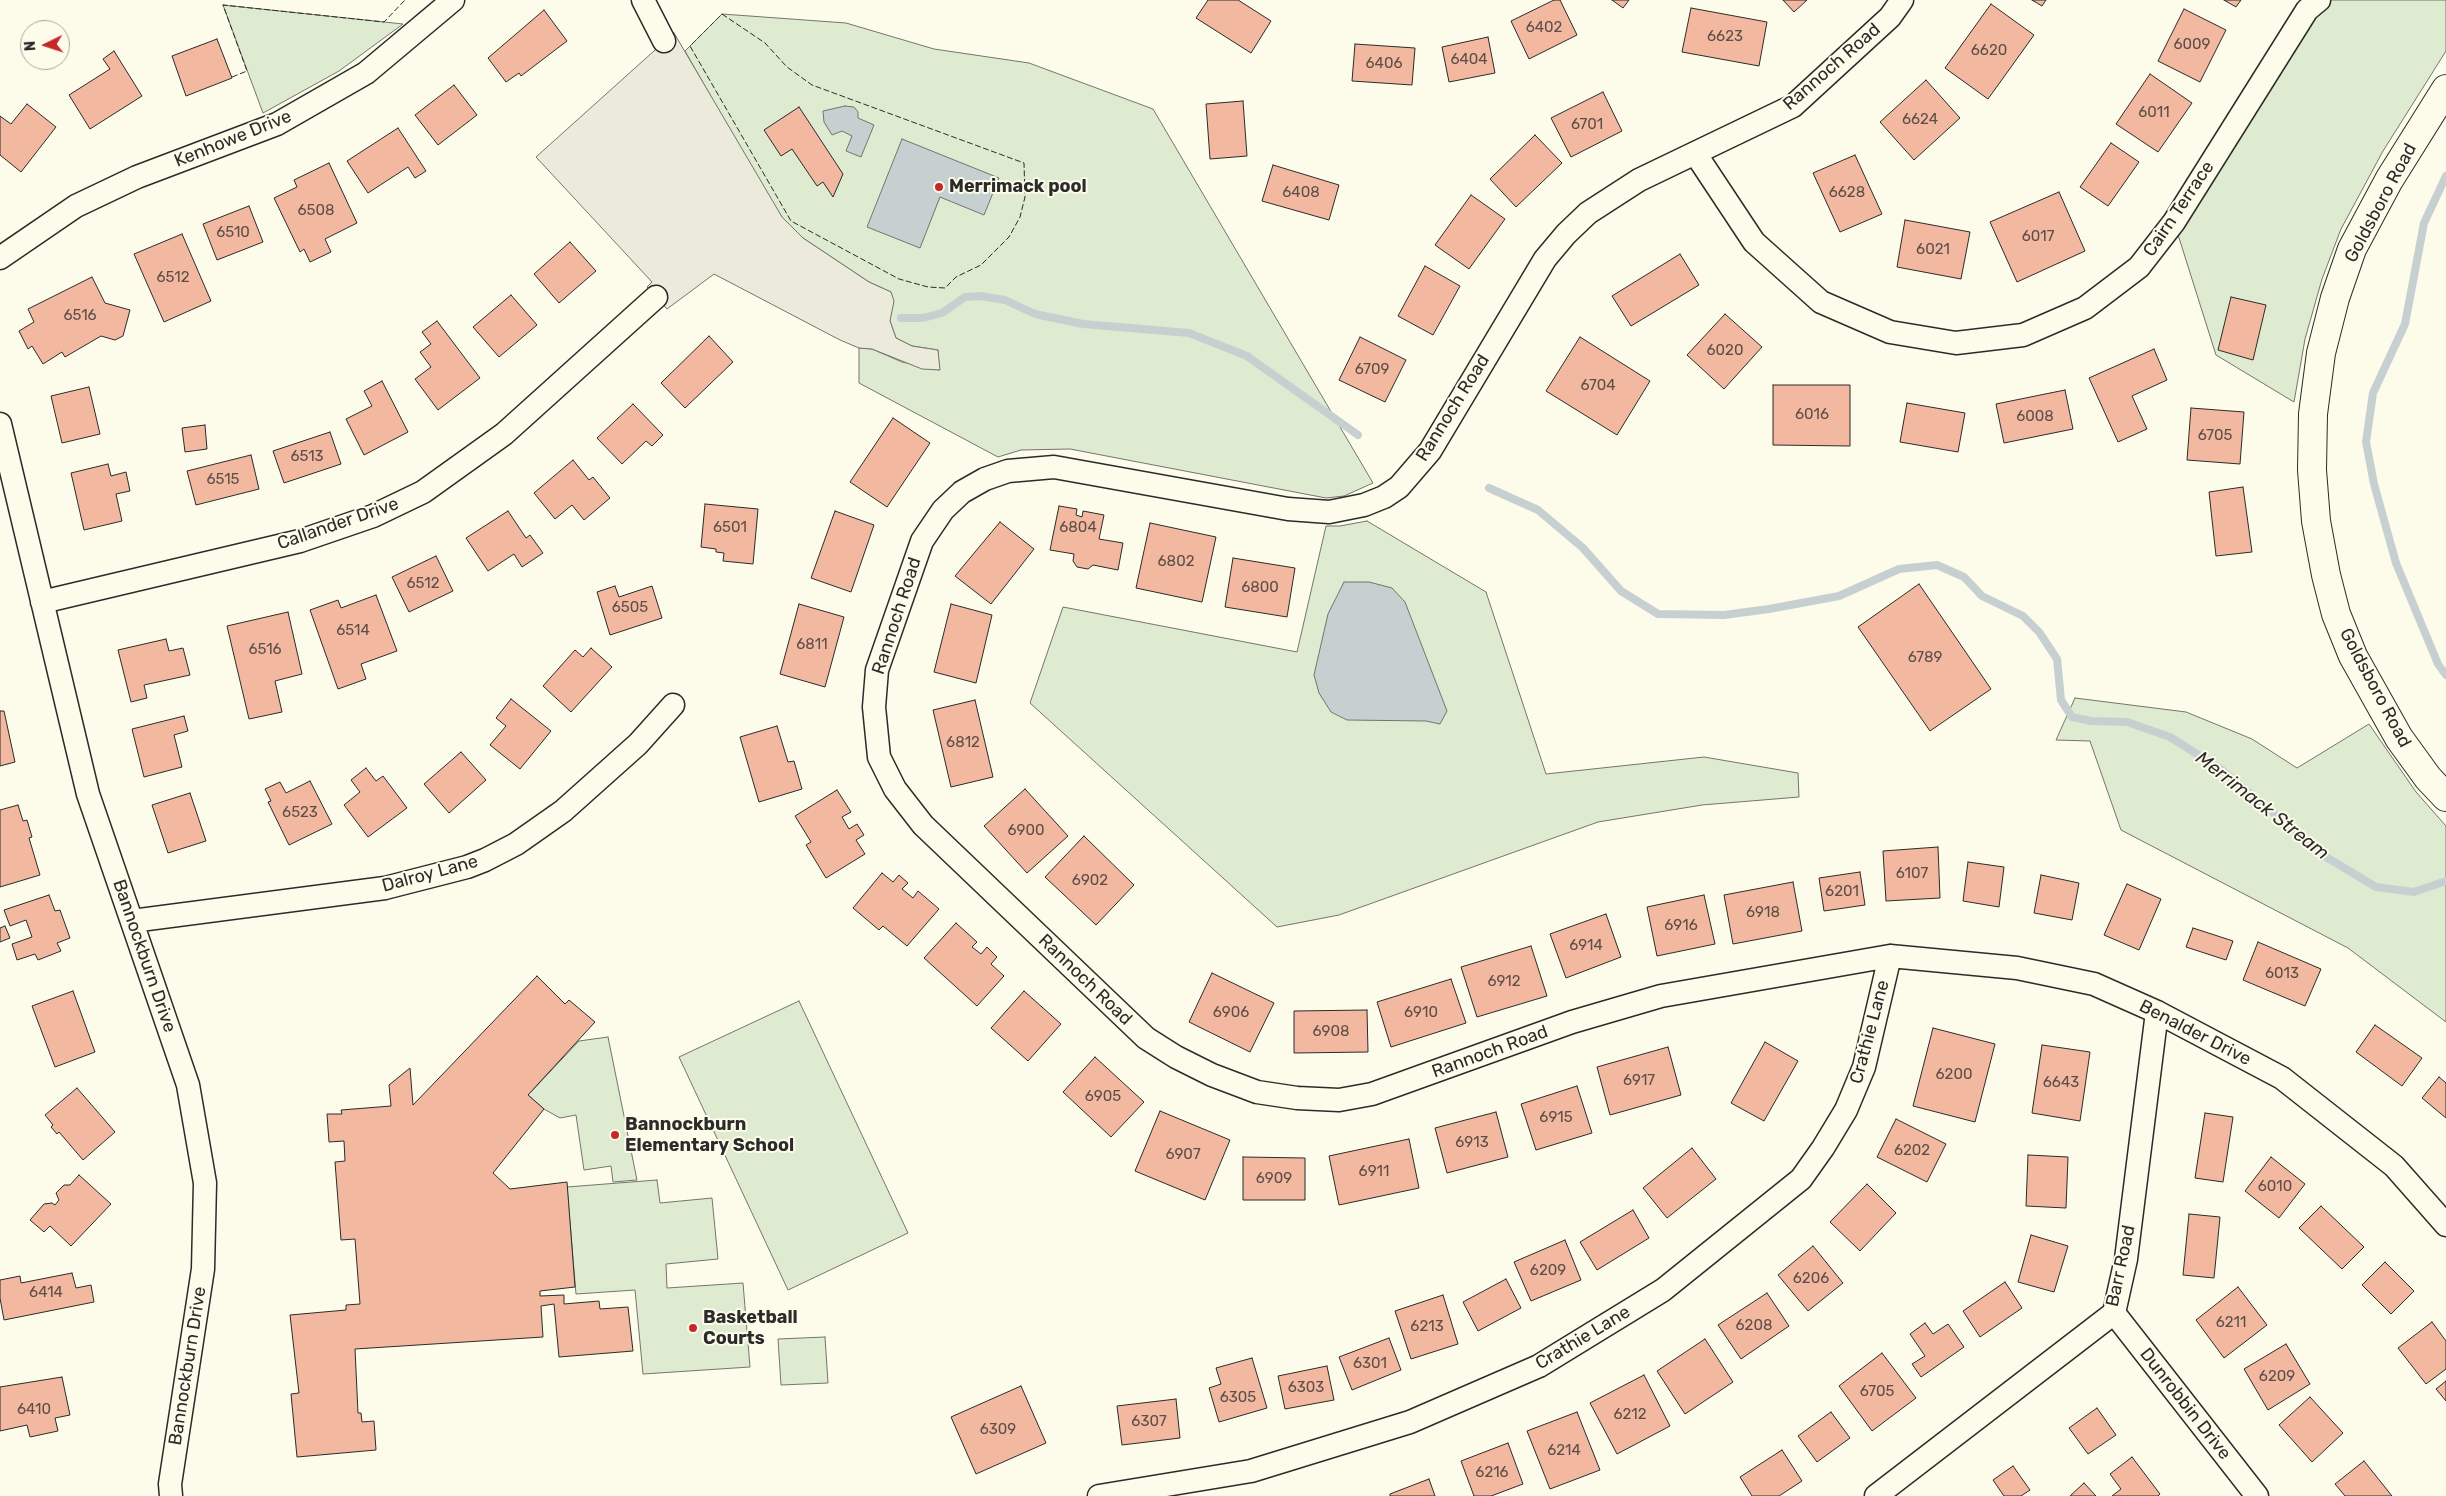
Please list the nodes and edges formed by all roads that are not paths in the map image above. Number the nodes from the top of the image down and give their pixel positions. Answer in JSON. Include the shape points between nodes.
{"nodes":[{"id":1,"x":453,"y":0,"type":"edge"},
{"id":2,"x":643,"y":0,"type":"edge"},
{"id":3,"x":1902,"y":0,"type":"edge"},
{"id":4,"x":2319,"y":0,"type":"edge"},
{"id":5,"x":664,"y":41,"type":"dead end"},
{"id":6,"x":2446,"y":89,"type":"edge"},
{"id":7,"x":1694,"y":153,"type":"junction"},
{"id":8,"x":0,"y":258,"type":"edge"},
{"id":9,"x":656,"y":297,"type":"dead end"},
{"id":10,"x":0,"y":424,"type":"edge"},
{"id":11,"x":42,"y":602,"type":"junction"},
{"id":12,"x":673,"y":705,"type":"dead end"},
{"id":13,"x":2446,"y":797,"type":"edge"},
{"id":14,"x":132,"y":921,"type":"junction"},
{"id":15,"x":1890,"y":956,"type":"junction"},
{"id":16,"x":2157,"y":1012,"type":"junction"},
{"id":17,"x":2446,"y":1225,"type":"edge"},
{"id":18,"x":2114,"y":1313,"type":"junction"},
{"id":19,"x":171,"y":1496,"type":"edge"},
{"id":20,"x":1099,"y":1496,"type":"edge"},
{"id":21,"x":1876,"y":1496,"type":"edge"},
{"id":22,"x":2257,"y":1496,"type":"edge"}],
"edges":[{"from":1,"to":8,"type":"street","name":"Kenhowe Drive","via":[[366,73],[277,124],[138,177],[76,206]]},
{"from":2,"to":5,"type":"street"},
{"from":3,"to":7,"type":"street","name":"Rannoch Road","via":[[1890,17],[1792,106]]},
{"from":4,"to":7,"type":"street","name":"Cairn Terrace","via":[[2307,10],[2174,222],[2139,267],[2085,308],[2023,335],[1956,343],[1890,332],[1820,302],[1754,242]]},
{"from":6,"to":13,"type":"main road","name":"Goldsboro Road","via":[[2389,180],[2352,249],[2321,353],[2313,414],[2312,470],[2316,521],[2336,614],[2399,738]]},
{"from":7,"to":15,"type":"street","name":"Rannoch Road","via":[[1639,180],[1588,213],[1566,234],[1545,259],[1430,451],[1399,487],[1384,497],[1329,512],[1288,509],[1054,467],[1008,471],[962,492],[943,510],[922,541],[876,670],[874,707],[879,757],[895,789],[923,825],[1146,1038],[1212,1075],[1257,1092],[1339,1100],[1372,1094],[1572,1022],[1661,996]]},
{"from":9,"to":11,"type":"street","name":"Callander Drive","via":[[504,434],[423,492],[373,516],[300,541]]},
{"from":10,"to":11,"type":"street","name":"Bannockburn Drive"},
{"from":11,"to":14,"type":"street","name":"Bannockburn Drive","via":[[88,794]]},
{"from":12,"to":14,"type":"street","name":"Dalroy Lane","via":[[638,744],[564,811],[516,844],[485,860],[385,888]]},
{"from":14,"to":19,"type":"street","name":"Bannockburn Drive","via":[[188,1085],[205,1184],[203,1269],[170,1484]]},
{"from":15,"to":16,"type":"street","name":"Benalder Drive","via":[[2017,968],[2094,984]]},
{"from":15,"to":20,"type":"street","name":"Crathie Lane","via":[[1864,1068],[1846,1110],[1823,1148],[1801,1178],[1664,1290],[1539,1366],[1410,1422],[1251,1471]]},
{"from":16,"to":17,"type":"street","name":"Benalder Drive","via":[[2282,1078],[2394,1166]]},
{"from":16,"to":18,"type":"street","name":"Barr Road","via":[[2126,1260]]},
{"from":18,"to":21,"type":"street","name":"Barr Road"},
{"from":18,"to":22,"type":"street","name":"Dunrobbin Drive"}]}
